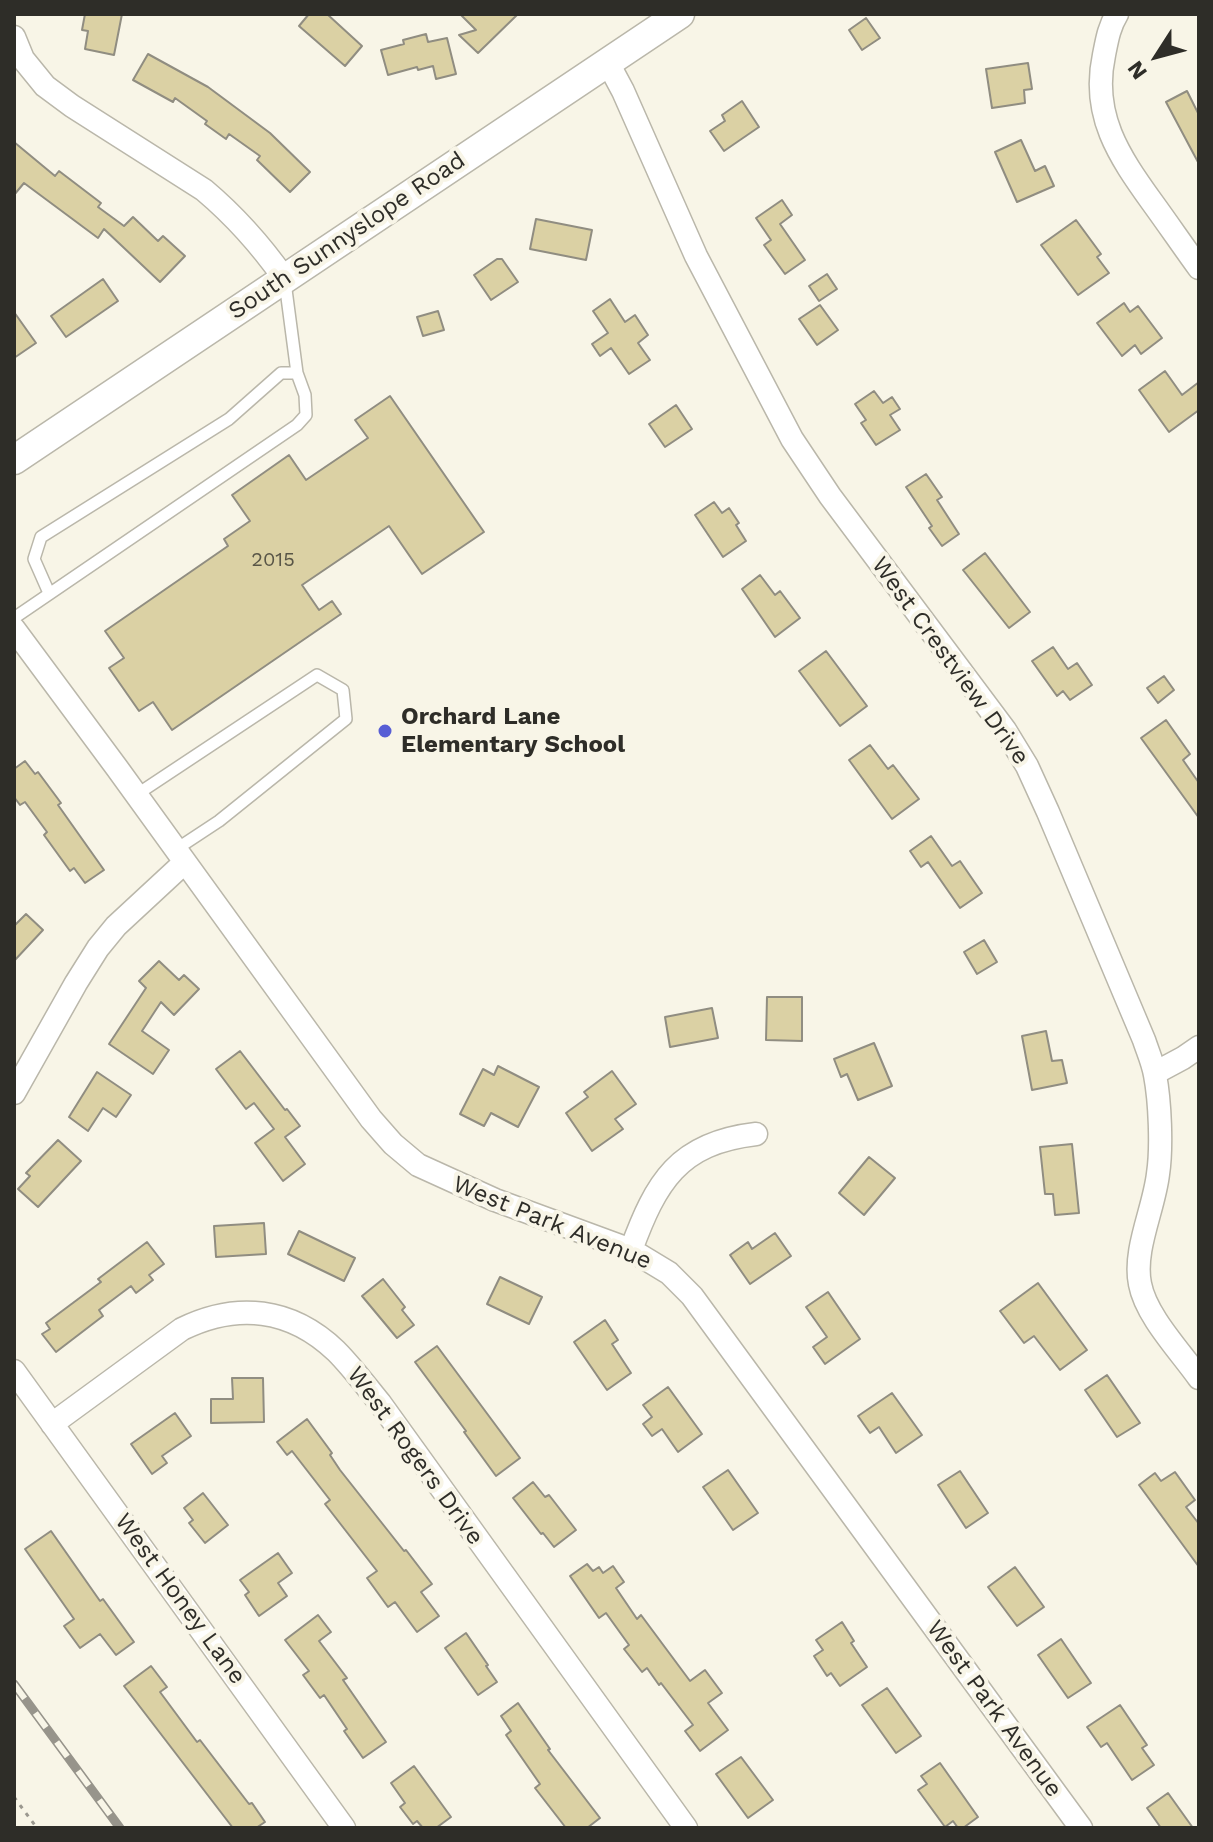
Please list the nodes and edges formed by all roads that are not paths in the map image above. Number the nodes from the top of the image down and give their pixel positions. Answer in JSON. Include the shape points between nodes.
{"nodes":[{"id":1,"x":680,"y":14,"type":"edge"},
{"id":2,"x":1117,"y":14,"type":"edge"},
{"id":3,"x":14,"y":37,"type":"edge"},
{"id":4,"x":608,"y":63,"type":"junction"},
{"id":5,"x":1199,"y":268,"type":"edge"},
{"id":6,"x":284,"y":278,"type":"junction"},
{"id":7,"x":297,"y":373,"type":"junction"},
{"id":8,"x":14,"y":460,"type":"edge"},
{"id":9,"x":47,"y":589,"type":"junction"},
{"id":10,"x":14,"y":618,"type":"edge"},
{"id":11,"x":14,"y":629,"type":"edge"},
{"id":12,"x":136,"y":795,"type":"junction"},
{"id":13,"x":180,"y":857,"type":"junction"},
{"id":14,"x":1199,"y":1047,"type":"edge"},
{"id":15,"x":1155,"y":1073,"type":"junction"},
{"id":16,"x":14,"y":1093,"type":"edge"},
{"id":17,"x":756,"y":1134,"type":"dead end"},
{"id":18,"x":631,"y":1250,"type":"junction"},
{"id":19,"x":14,"y":1371,"type":"edge"},
{"id":20,"x":1199,"y":1378,"type":"edge"},
{"id":21,"x":52,"y":1424,"type":"junction"},
{"id":22,"x":344,"y":1828,"type":"edge"},
{"id":23,"x":686,"y":1828,"type":"edge"},
{"id":24,"x":1081,"y":1828,"type":"edge"}],
"edges":[{"from":1,"to":4,"type":"street","name":"South Sunnyslope Road"},
{"from":2,"to":5,"type":"street","via":[[1101,71],[1111,137],[1127,168]]},
{"from":3,"to":6,"type":"street","via":[[23,59],[45,86],[204,190],[258,242]]},
{"from":4,"to":6,"type":"street","name":"South Sunnyslope Road"},
{"from":4,"to":15,"type":"street","name":"West Crestview Drive","via":[[696,256],[792,439],[1027,766]]},
{"from":6,"to":7,"type":"lane"},
{"from":6,"to":8,"type":"street","name":"South Sunnyslope Road"},
{"from":7,"to":9,"type":"lane","via":[[306,415],[297,425]]},
{"from":7,"to":9,"type":"lane","via":[[281,373],[229,419],[41,537],[34,559]]},
{"from":9,"to":10,"type":"lane"},
{"from":11,"to":12,"type":"street","name":"West Park Avenue"},
{"from":12,"to":13,"type":"street","name":"West Park Avenue"},
{"from":12,"to":13,"type":"lane","via":[[317,675],[343,690],[346,719]]},
{"from":13,"to":16,"type":"street","via":[[98,948]]},
{"from":13,"to":18,"type":"street","name":"West Park Avenue","via":[[393,1144],[439,1176]]},
{"from":14,"to":15,"type":"street"},
{"from":15,"to":20,"type":"street","name":"West Crestview Drive","via":[[1158,1175],[1139,1265],[1140,1284],[1157,1320]]},
{"from":17,"to":18,"type":"street","via":[[713,1143],[675,1167],[643,1218]]},
{"from":18,"to":24,"type":"street","name":"West Park Avenue","via":[[669,1273],[692,1296]]},
{"from":19,"to":21,"type":"street","name":"West Honey Lane"},
{"from":21,"to":22,"type":"street","name":"West Honey Lane"},
{"from":21,"to":23,"type":"street","name":"West Rogers Drive","via":[[200,1320],[243,1312],[306,1327],[334,1349],[380,1403]]}]}
